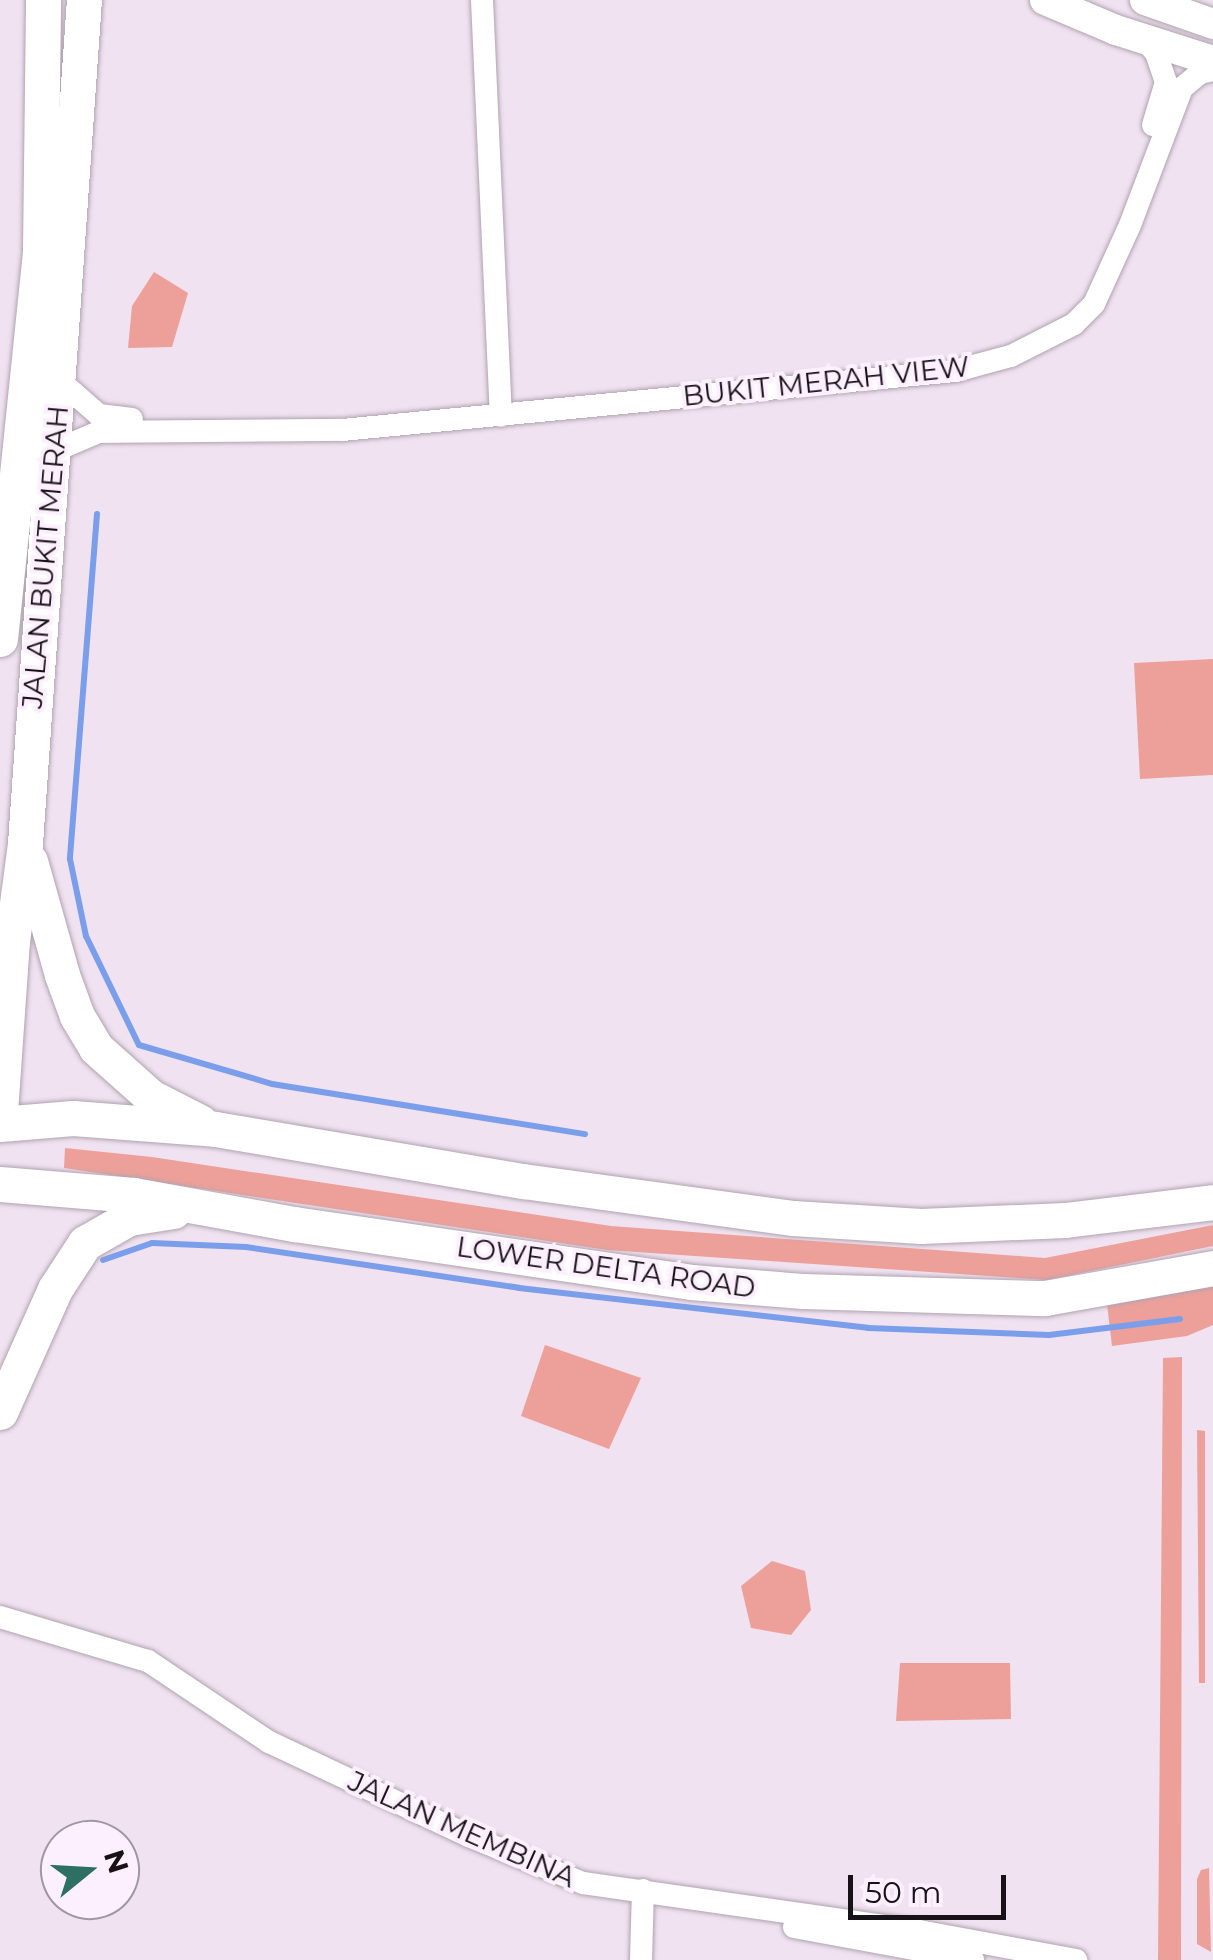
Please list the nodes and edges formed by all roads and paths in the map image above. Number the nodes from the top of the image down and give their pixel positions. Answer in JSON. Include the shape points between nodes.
{"nodes":[{"id":1,"x":43,"y":0,"type":"edge"},
{"id":2,"x":482,"y":0,"type":"edge"},
{"id":3,"x":491,"y":0,"type":"edge"},
{"id":4,"x":1044,"y":0,"type":"edge"},
{"id":5,"x":1145,"y":0,"type":"edge"},
{"id":6,"x":85,"y":2,"type":"edge"},
{"id":7,"x":1213,"y":24,"type":"edge"},
{"id":8,"x":1145,"y":40,"type":"junction"},
{"id":9,"x":1213,"y":61,"type":"edge"},
{"id":10,"x":1213,"y":70,"type":"edge"},
{"id":11,"x":60,"y":381,"type":"junction"},
{"id":12,"x":506,"y":408,"type":"junction"},
{"id":13,"x":52,"y":452,"type":"junction"},
{"id":14,"x":0,"y":638,"type":"edge"},
{"id":15,"x":25,"y":843,"type":"junction"},
{"id":16,"x":0,"y":1112,"type":"edge"},
{"id":17,"x":0,"y":1124,"type":"edge"},
{"id":18,"x":215,"y":1129,"type":"junction"},
{"id":19,"x":0,"y":1184,"type":"edge"},
{"id":20,"x":1213,"y":1202,"type":"edge"},
{"id":21,"x":199,"y":1209,"type":"junction"},
{"id":22,"x":1213,"y":1268,"type":"edge"},
{"id":23,"x":0,"y":1412,"type":"edge"},
{"id":24,"x":0,"y":1617,"type":"edge"},
{"id":25,"x":0,"y":1629,"type":"edge"},
{"id":26,"x":643,"y":1898,"type":"junction"},
{"id":27,"x":641,"y":1960,"type":"edge"},
{"id":28,"x":973,"y":1960,"type":"edge"},
{"id":29,"x":1076,"y":1960,"type":"edge"}],
"edges":[{"from":1,"to":14,"type":"main road","name":"JALAN BUKIT MERAH","via":[[40,250]]},
{"from":2,"to":12,"type":"street"},
{"from":3,"to":12,"type":"street"},
{"from":4,"to":8,"type":"main road"},
{"from":5,"to":7,"type":"main road"},
{"from":6,"to":11,"type":"main road","name":"JALAN BUKIT MERAH"},
{"from":8,"to":9,"type":"main road"},
{"from":8,"to":12,"type":"street","name":"BUKIT MERAH VIEW","via":[[1166,82],[1136,178],[1085,297],[1048,328],[953,358]]},
{"from":10,"to":12,"type":"street","name":"BUKIT MERAH VIEW","via":[[1182,88],[1094,304],[1044,342],[955,371]]},
{"from":11,"to":12,"type":"street","name":"BUKIT MERAH VIEW","via":[[82,404],[118,419],[254,422]]},
{"from":11,"to":13,"type":"main road","name":"JALAN BUKIT MERAH"},
{"from":12,"to":13,"type":"street","name":"BUKIT MERAH VIEW","via":[[342,430],[99,432]]},
{"from":13,"to":15,"type":"main road","name":"JALAN BUKIT MERAH"},
{"from":15,"to":16,"type":"main road","name":"JALAN BUKIT MERAH"},
{"from":15,"to":18,"type":"main road","via":[[62,975],[96,1048],[151,1097]]},
{"from":17,"to":18,"type":"main road","via":[[73,1118]]},
{"from":18,"to":20,"type":"main road","via":[[793,1218],[921,1226],[1065,1220]]},
{"from":19,"to":21,"type":"main road","name":"LOWER DELTA ROAD"},
{"from":21,"to":22,"type":"main road","name":"LOWER DELTA ROAD","via":[[691,1282],[803,1292],[1046,1298]]},
{"from":21,"to":23,"type":"main road","via":[[129,1218],[85,1242]]},
{"from":24,"to":26,"type":"street","name":"JALAN MEMBINA","via":[[148,1661],[269,1742],[469,1836],[582,1883]]},
{"from":25,"to":26,"type":"street","name":"JALAN MEMBINA","via":[[144,1672],[262,1751],[534,1879],[580,1896]]},
{"from":26,"to":27,"type":"street"},
{"from":26,"to":28,"type":"street","name":"JALAN MEMBINA"},
{"from":26,"to":29,"type":"street","name":"JALAN MEMBINA","via":[[919,1930]]}]}
